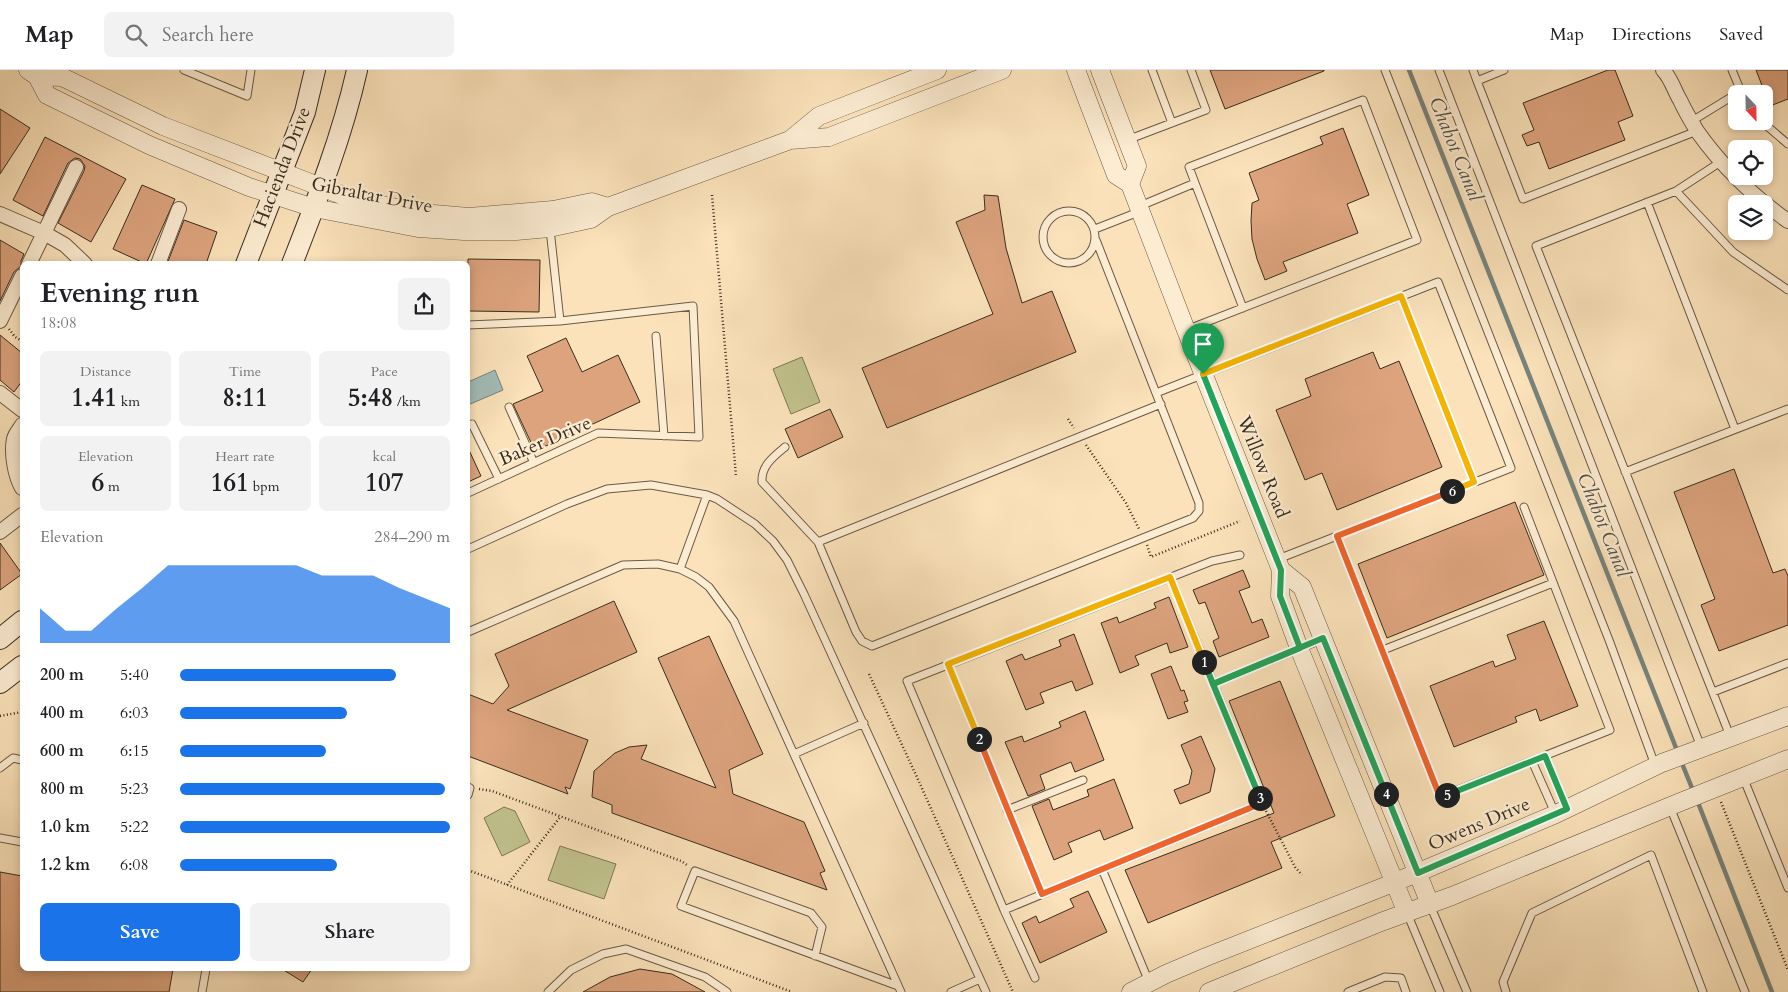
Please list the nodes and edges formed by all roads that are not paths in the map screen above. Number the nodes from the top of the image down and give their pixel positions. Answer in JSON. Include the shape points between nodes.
{"nodes":[{"id":1,"x":184,"y":70,"type":"edge"},
{"id":2,"x":208,"y":70,"type":"edge"},
{"id":3,"x":251,"y":70,"type":"edge"},
{"id":4,"x":315,"y":70,"type":"edge"},
{"id":5,"x":356,"y":70,"type":"edge"},
{"id":6,"x":937,"y":70,"type":"edge"},
{"id":7,"x":1002,"y":70,"type":"edge"},
{"id":8,"x":1076,"y":70,"type":"edge"},
{"id":9,"x":1100,"y":70,"type":"edge"},
{"id":10,"x":1152,"y":70,"type":"edge"},
{"id":11,"x":1191,"y":70,"type":"edge"},
{"id":12,"x":1385,"y":70,"type":"edge"},
{"id":13,"x":1439,"y":70,"type":"edge"},
{"id":14,"x":1473,"y":70,"type":"edge"},
{"id":15,"x":1504,"y":70,"type":"edge"},
{"id":16,"x":1732,"y":70,"type":"edge"},
{"id":17,"x":1666,"y":71,"type":"edge"},
{"id":18,"x":30,"y":72,"type":"edge"},
{"id":19,"x":205,"y":79,"type":"junction"},
{"id":20,"x":1477,"y":80,"type":"junction"},
{"id":21,"x":1739,"y":85,"type":"edge"},
{"id":22,"x":1728,"y":102,"type":"edge"},
{"id":23,"x":1172,"y":123,"type":"junction"},
{"id":24,"x":1695,"y":126,"type":"junction"},
{"id":25,"x":1772,"y":130,"type":"edge"},
{"id":26,"x":790,"y":140,"type":"junction"},
{"id":27,"x":1127,"y":140,"type":"junction"},
{"id":28,"x":1788,"y":144,"type":"edge"},
{"id":29,"x":1722,"y":160,"type":"junction"},
{"id":30,"x":76,"y":167,"type":"dead end"},
{"id":31,"x":283,"y":173,"type":"junction"},
{"id":32,"x":1195,"y":183,"type":"junction"},
{"id":33,"x":1130,"y":184,"type":"junction"},
{"id":34,"x":322,"y":187,"type":"junction"},
{"id":35,"x":1676,"y":191,"type":"junction"},
{"id":36,"x":273,"y":195,"type":"junction"},
{"id":37,"x":1647,"y":202,"type":"junction"},
{"id":38,"x":314,"y":208,"type":"junction"},
{"id":39,"x":179,"y":209,"type":"dead end"},
{"id":40,"x":1140,"y":209,"type":"junction"},
{"id":41,"x":0,"y":214,"type":"edge"},
{"id":42,"x":548,"y":219,"type":"junction"},
{"id":43,"x":1788,"y":221,"type":"edge"},
{"id":44,"x":1095,"y":229,"type":"junction"},
{"id":45,"x":44,"y":233,"type":"junction"},
{"id":46,"x":1096,"y":240,"type":"junction"},
{"id":47,"x":30,"y":261,"type":"edge"},
{"id":48,"x":82,"y":261,"type":"edge"},
{"id":49,"x":159,"y":261,"type":"edge"},
{"id":50,"x":247,"y":261,"type":"edge"},
{"id":51,"x":293,"y":261,"type":"edge"},
{"id":52,"x":20,"y":280,"type":"edge"},
{"id":53,"x":1788,"y":290,"type":"edge"},
{"id":54,"x":1401,"y":296,"type":"junction"},
{"id":55,"x":1243,"y":308,"type":"junction"},
{"id":56,"x":0,"y":321,"type":"edge"},
{"id":57,"x":560,"y":321,"type":"junction"},
{"id":58,"x":470,"y":325,"type":"edge"},
{"id":59,"x":1186,"y":330,"type":"junction"},
{"id":60,"x":656,"y":336,"type":"dead end"},
{"id":61,"x":1203,"y":374,"type":"junction"},
{"id":62,"x":0,"y":393,"type":"edge"},
{"id":63,"x":1156,"y":393,"type":"junction"},
{"id":64,"x":1160,"y":404,"type":"junction"},
{"id":65,"x":509,"y":407,"type":"dead end"},
{"id":66,"x":20,"y":408,"type":"edge"},
{"id":67,"x":1788,"y":409,"type":"edge"},
{"id":68,"x":472,"y":424,"type":"dead end"},
{"id":69,"x":20,"y":428,"type":"edge"},
{"id":70,"x":1735,"y":429,"type":"junction"},
{"id":71,"x":664,"y":436,"type":"junction"},
{"id":72,"x":785,"y":447,"type":"dead end"},
{"id":73,"x":534,"y":463,"type":"junction"},
{"id":74,"x":1626,"y":472,"type":"junction"},
{"id":75,"x":499,"y":479,"type":"junction"},
{"id":76,"x":1474,"y":482,"type":"junction"},
{"id":77,"x":20,"y":484,"type":"edge"},
{"id":78,"x":470,"y":493,"type":"edge"},
{"id":79,"x":707,"y":495,"type":"junction"},
{"id":80,"x":1524,"y":507,"type":"dead end"},
{"id":81,"x":20,"y":517,"type":"edge"},
{"id":82,"x":0,"y":532,"type":"edge"},
{"id":83,"x":1337,"y":536,"type":"junction"},
{"id":84,"x":818,"y":542,"type":"junction"},
{"id":85,"x":470,"y":548,"type":"edge"},
{"id":86,"x":1240,"y":556,"type":"dead end"},
{"id":87,"x":1279,"y":565,"type":"junction"},
{"id":88,"x":680,"y":569,"type":"junction"},
{"id":89,"x":1170,"y":577,"type":"junction"},
{"id":90,"x":1553,"y":583,"type":"junction"},
{"id":91,"x":20,"y":623,"type":"edge"},
{"id":92,"x":470,"y":631,"type":"edge"},
{"id":93,"x":1323,"y":638,"type":"junction"},
{"id":94,"x":0,"y":639,"type":"edge"},
{"id":95,"x":1300,"y":648,"type":"junction"},
{"id":96,"x":1383,"y":650,"type":"junction"},
{"id":97,"x":1788,"y":663,"type":"edge"},
{"id":98,"x":948,"y":664,"type":"junction"},
{"id":99,"x":20,"y":668,"type":"edge"},
{"id":100,"x":0,"y":683,"type":"edge"},
{"id":101,"x":1213,"y":684,"type":"junction"},
{"id":102,"x":1712,"y":692,"type":"junction"},
{"id":103,"x":1788,"y":716,"type":"edge"},
{"id":104,"x":864,"y":722,"type":"junction"},
{"id":105,"x":1730,"y":736,"type":"junction"},
{"id":106,"x":1699,"y":748,"type":"junction"},
{"id":107,"x":794,"y":754,"type":"junction"},
{"id":108,"x":1545,"y":756,"type":"junction"},
{"id":109,"x":1788,"y":759,"type":"edge"},
{"id":110,"x":20,"y":760,"type":"edge"},
{"id":111,"x":1532,"y":761,"type":"junction"},
{"id":112,"x":1658,"y":764,"type":"junction"},
{"id":113,"x":0,"y":768,"type":"edge"},
{"id":114,"x":1743,"y":777,"type":"junction"},
{"id":115,"x":1083,"y":780,"type":"dead end"},
{"id":116,"x":1674,"y":805,"type":"junction"},
{"id":117,"x":1008,"y":810,"type":"junction"},
{"id":118,"x":1562,"y":812,"type":"junction"},
{"id":119,"x":0,"y":838,"type":"edge"},
{"id":120,"x":20,"y":842,"type":"edge"},
{"id":121,"x":1102,"y":869,"type":"junction"},
{"id":122,"x":1418,"y":873,"type":"junction"},
{"id":123,"x":1394,"y":883,"type":"junction"},
{"id":124,"x":1788,"y":888,"type":"edge"},
{"id":125,"x":1042,"y":894,"type":"junction"},
{"id":126,"x":1430,"y":904,"type":"junction"},
{"id":127,"x":1004,"y":910,"type":"junction"},
{"id":128,"x":1407,"y":913,"type":"junction"},
{"id":129,"x":815,"y":956,"type":"junction"},
{"id":130,"x":206,"y":971,"type":"edge"},
{"id":131,"x":1036,"y":978,"type":"dead end"},
{"id":132,"x":980,"y":979,"type":"junction"},
{"id":133,"x":1149,"y":983,"type":"junction"},
{"id":134,"x":899,"y":989,"type":"edge"},
{"id":135,"x":202,"y":992,"type":"edge"},
{"id":136,"x":548,"y":992,"type":"edge"},
{"id":137,"x":727,"y":992,"type":"edge"},
{"id":138,"x":951,"y":992,"type":"edge"},
{"id":139,"x":986,"y":992,"type":"edge"},
{"id":140,"x":1131,"y":992,"type":"edge"},
{"id":141,"x":1209,"y":992,"type":"edge"},
{"id":142,"x":1348,"y":992,"type":"edge"},
{"id":143,"x":1406,"y":992,"type":"edge"},
{"id":144,"x":1440,"y":992,"type":"edge"},
{"id":145,"x":1466,"y":992,"type":"edge"},
{"id":146,"x":1506,"y":992,"type":"edge"},
{"id":147,"x":1703,"y":992,"type":"edge"},
{"id":148,"x":1744,"y":992,"type":"edge"}],
"edges":[{"from":1,"to":19,"type":"lane"},
{"from":2,"to":19,"type":"lane"},
{"from":3,"to":19,"type":"lane","via":[[247,96]]},
{"from":4,"to":31,"type":"main road","name":"Hacienda Drive","via":[[305,112]]},
{"from":5,"to":34,"type":"main road","via":[[350,103]]},
{"from":6,"to":26,"type":"street","name":"Gibraltar Drive","via":[[818,116]]},
{"from":7,"to":26,"type":"street","name":"Gibraltar Drive","via":[[828,137]]},
{"from":8,"to":33,"type":"street","name":"Willow Road","via":[[1116,175]]},
{"from":9,"to":27,"type":"street"},
{"from":10,"to":23,"type":"lane"},
{"from":11,"to":23,"type":"lane","via":[[1206,110]]},
{"from":12,"to":112,"type":"lane"},
{"from":13,"to":106,"type":"lane"},
{"from":14,"to":20,"type":"lane"},
{"from":15,"to":20,"type":"lane"},
{"from":16,"to":21,"type":"lane"},
{"from":17,"to":24,"type":"street"},
{"from":18,"to":31,"type":"street","name":"Gibraltar Drive","via":[[62,77],[163,126]]},
{"from":18,"to":36,"type":"street","name":"Gibraltar Drive","via":[[47,95],[149,146]]},
{"from":20,"to":24,"type":"lane","via":[[1523,199]]},
{"from":22,"to":24,"type":"lane"},
{"from":23,"to":27,"type":"lane"},
{"from":24,"to":29,"type":"street"},
{"from":25,"to":28,"type":"lane"},
{"from":26,"to":42,"type":"street","name":"Gibraltar Drive","via":[[608,207],[591,219]]},
{"from":27,"to":33,"type":"street","via":[[1137,166]]},
{"from":29,"to":35,"type":"lane"},
{"from":29,"to":43,"type":"street","via":[[1756,195]]},
{"from":30,"to":45,"type":"street"},
{"from":31,"to":34,"type":"street","name":"Gibraltar Drive"},
{"from":31,"to":36,"type":"main road","name":"Hacienda Drive"},
{"from":32,"to":40,"type":"lane"},
{"from":32,"to":55,"type":"lane"},
{"from":32,"to":55,"type":"lane","via":[[1189,167],[1363,100],[1417,240]]},
{"from":33,"to":40,"type":"street","name":"Willow Road"},
{"from":34,"to":38,"type":"main road"},
{"from":34,"to":42,"type":"street","name":"Gibraltar Drive","via":[[352,198],[422,213]]},
{"from":35,"to":37,"type":"lane"},
{"from":35,"to":53,"type":"lane","via":[[1733,252]]},
{"from":36,"to":38,"type":"street","name":"Gibraltar Drive"},
{"from":36,"to":50,"type":"main road","name":"Hacienda Drive"},
{"from":37,"to":70,"type":"lane"},
{"from":37,"to":74,"type":"lane","via":[[1536,246]]},
{"from":38,"to":42,"type":"street","name":"Gibraltar Drive","via":[[418,228],[464,231],[516,231]]},
{"from":38,"to":51,"type":"main road"},
{"from":39,"to":49,"type":"street"},
{"from":40,"to":44,"type":"lane"},
{"from":40,"to":59,"type":"street","name":"Willow Road"},
{"from":41,"to":45,"type":"street"},
{"from":42,"to":57,"type":"lane"},
{"from":44,"to":46,"type":"lane"},
{"from":44,"to":46,"type":"lane","via":[[1083,214],[1064,212],[1048,222],[1043,232],[1043,243],[1052,257],[1066,264],[1086,258]]},
{"from":45,"to":47,"type":"street"},
{"from":45,"to":48,"type":"street","via":[[64,244]]},
{"from":46,"to":63,"type":"lane"},
{"from":52,"to":56,"type":"street"},
{"from":54,"to":61,"type":"lane"},
{"from":54,"to":76,"type":"lane"},
{"from":54,"to":76,"type":"lane","via":[[1438,282],[1511,468]]},
{"from":55,"to":59,"type":"lane"},
{"from":57,"to":58,"type":"lane"},
{"from":57,"to":71,"type":"lane","name":"Baker Drive","via":[[693,306],[699,437]]},
{"from":59,"to":61,"type":"street","name":"Willow Road"},
{"from":60,"to":71,"type":"lane"},
{"from":61,"to":63,"type":"lane"},
{"from":61,"to":87,"type":"street","name":"Willow Road"},
{"from":62,"to":66,"type":"street"},
{"from":63,"to":64,"type":"lane"},
{"from":64,"to":84,"type":"lane"},
{"from":64,"to":84,"type":"lane","via":[[1200,503],[1193,518],[1144,538],[872,646],[862,641],[856,632]]},
{"from":65,"to":73,"type":"lane"},
{"from":67,"to":70,"type":"lane"},
{"from":68,"to":75,"type":"lane"},
{"from":69,"to":77,"type":"street","via":[[14,439],[14,464]]},
{"from":70,"to":74,"type":"lane"},
{"from":71,"to":73,"type":"lane","name":"Baker Drive","via":[[598,433]]},
{"from":72,"to":84,"type":"lane","via":[[767,462],[761,475],[762,482]]},
{"from":73,"to":75,"type":"lane","name":"Baker Drive"},
{"from":74,"to":102,"type":"lane"},
{"from":75,"to":78,"type":"lane","name":"Baker Drive"},
{"from":76,"to":83,"type":"lane"},
{"from":79,"to":85,"type":"lane","via":[[651,485],[607,489]]},
{"from":79,"to":88,"type":"lane"},
{"from":79,"to":104,"type":"lane","via":[[755,524],[787,560]]},
{"from":80,"to":90,"type":"lane"},
{"from":81,"to":82,"type":"street"},
{"from":83,"to":87,"type":"lane"},
{"from":83,"to":96,"type":"lane"},
{"from":86,"to":89,"type":"lane","via":[[1212,561]]},
{"from":87,"to":93,"type":"street","name":"Willow Road","via":[[1302,587]]},
{"from":87,"to":95,"type":"street","name":"Willow Road","via":[[1280,596]]},
{"from":88,"to":92,"type":"lane","via":[[658,564],[622,565]]},
{"from":88,"to":107,"type":"lane","via":[[709,587],[734,621]]},
{"from":89,"to":98,"type":"lane"},
{"from":89,"to":101,"type":"lane"},
{"from":90,"to":96,"type":"lane"},
{"from":90,"to":108,"type":"lane","via":[[1610,730]]},
{"from":91,"to":94,"type":"main road"},
{"from":93,"to":95,"type":"lane"},
{"from":93,"to":122,"type":"street","name":"Willow Road"},
{"from":95,"to":101,"type":"lane"},
{"from":95,"to":123,"type":"street","name":"Willow Road"},
{"from":96,"to":111,"type":"lane","via":[[1440,797]]},
{"from":97,"to":102,"type":"lane"},
{"from":98,"to":117,"type":"lane"},
{"from":98,"to":127,"type":"lane","via":[[908,680]]},
{"from":99,"to":100,"type":"main road"},
{"from":101,"to":121,"type":"lane","via":[[1262,803]]},
{"from":102,"to":105,"type":"lane"},
{"from":103,"to":105,"type":"street","name":"Owens Drive"},
{"from":104,"to":107,"type":"lane"},
{"from":104,"to":132,"type":"lane"},
{"from":105,"to":106,"type":"street","name":"Owens Drive"},
{"from":106,"to":112,"type":"street","name":"Owens Drive"},
{"from":107,"to":134,"type":"lane"},
{"from":108,"to":111,"type":"lane"},
{"from":108,"to":118,"type":"lane"},
{"from":109,"to":114,"type":"street"},
{"from":110,"to":113,"type":"lane","via":[[13,758]]},
{"from":111,"to":118,"type":"lane"},
{"from":112,"to":118,"type":"street","name":"Owens Drive"},
{"from":114,"to":116,"type":"street"},
{"from":114,"to":124,"type":"lane"},
{"from":115,"to":117,"type":"lane"},
{"from":116,"to":126,"type":"street"},
{"from":116,"to":148,"type":"lane"},
{"from":117,"to":125,"type":"lane"},
{"from":118,"to":122,"type":"street","name":"Owens Drive"},
{"from":119,"to":120,"type":"lane"},
{"from":121,"to":125,"type":"lane"},
{"from":121,"to":133,"type":"lane"},
{"from":122,"to":123,"type":"street","name":"Owens Drive"},
{"from":122,"to":126,"type":"street","name":"Willow Road"},
{"from":123,"to":128,"type":"street","name":"Willow Road"},
{"from":123,"to":133,"type":"street","name":"Owens Drive","via":[[1206,957]]},
{"from":125,"to":127,"type":"lane"},
{"from":126,"to":128,"type":"street"},
{"from":126,"to":145,"type":"lane"},
{"from":127,"to":131,"type":"lane"},
{"from":128,"to":141,"type":"street"},
{"from":128,"to":144,"type":"lane"},
{"from":129,"to":129,"type":"lane","via":[[822,927],[811,913],[695,871],[681,906]]},
{"from":129,"to":134,"type":"lane"},
{"from":130,"to":135,"type":"lane"},
{"from":132,"to":138,"type":"lane"},
{"from":132,"to":139,"type":"lane"},
{"from":133,"to":140,"type":"street","name":"Owens Drive"},
{"from":136,"to":137,"type":"lane","via":[[570,970],[603,954],[626,949],[705,977]]},
{"from":142,"to":143,"type":"lane","via":[[1385,977],[1401,978]]},
{"from":146,"to":147,"type":"lane","via":[[1503,982],[1532,912],[1651,855]]}]}
